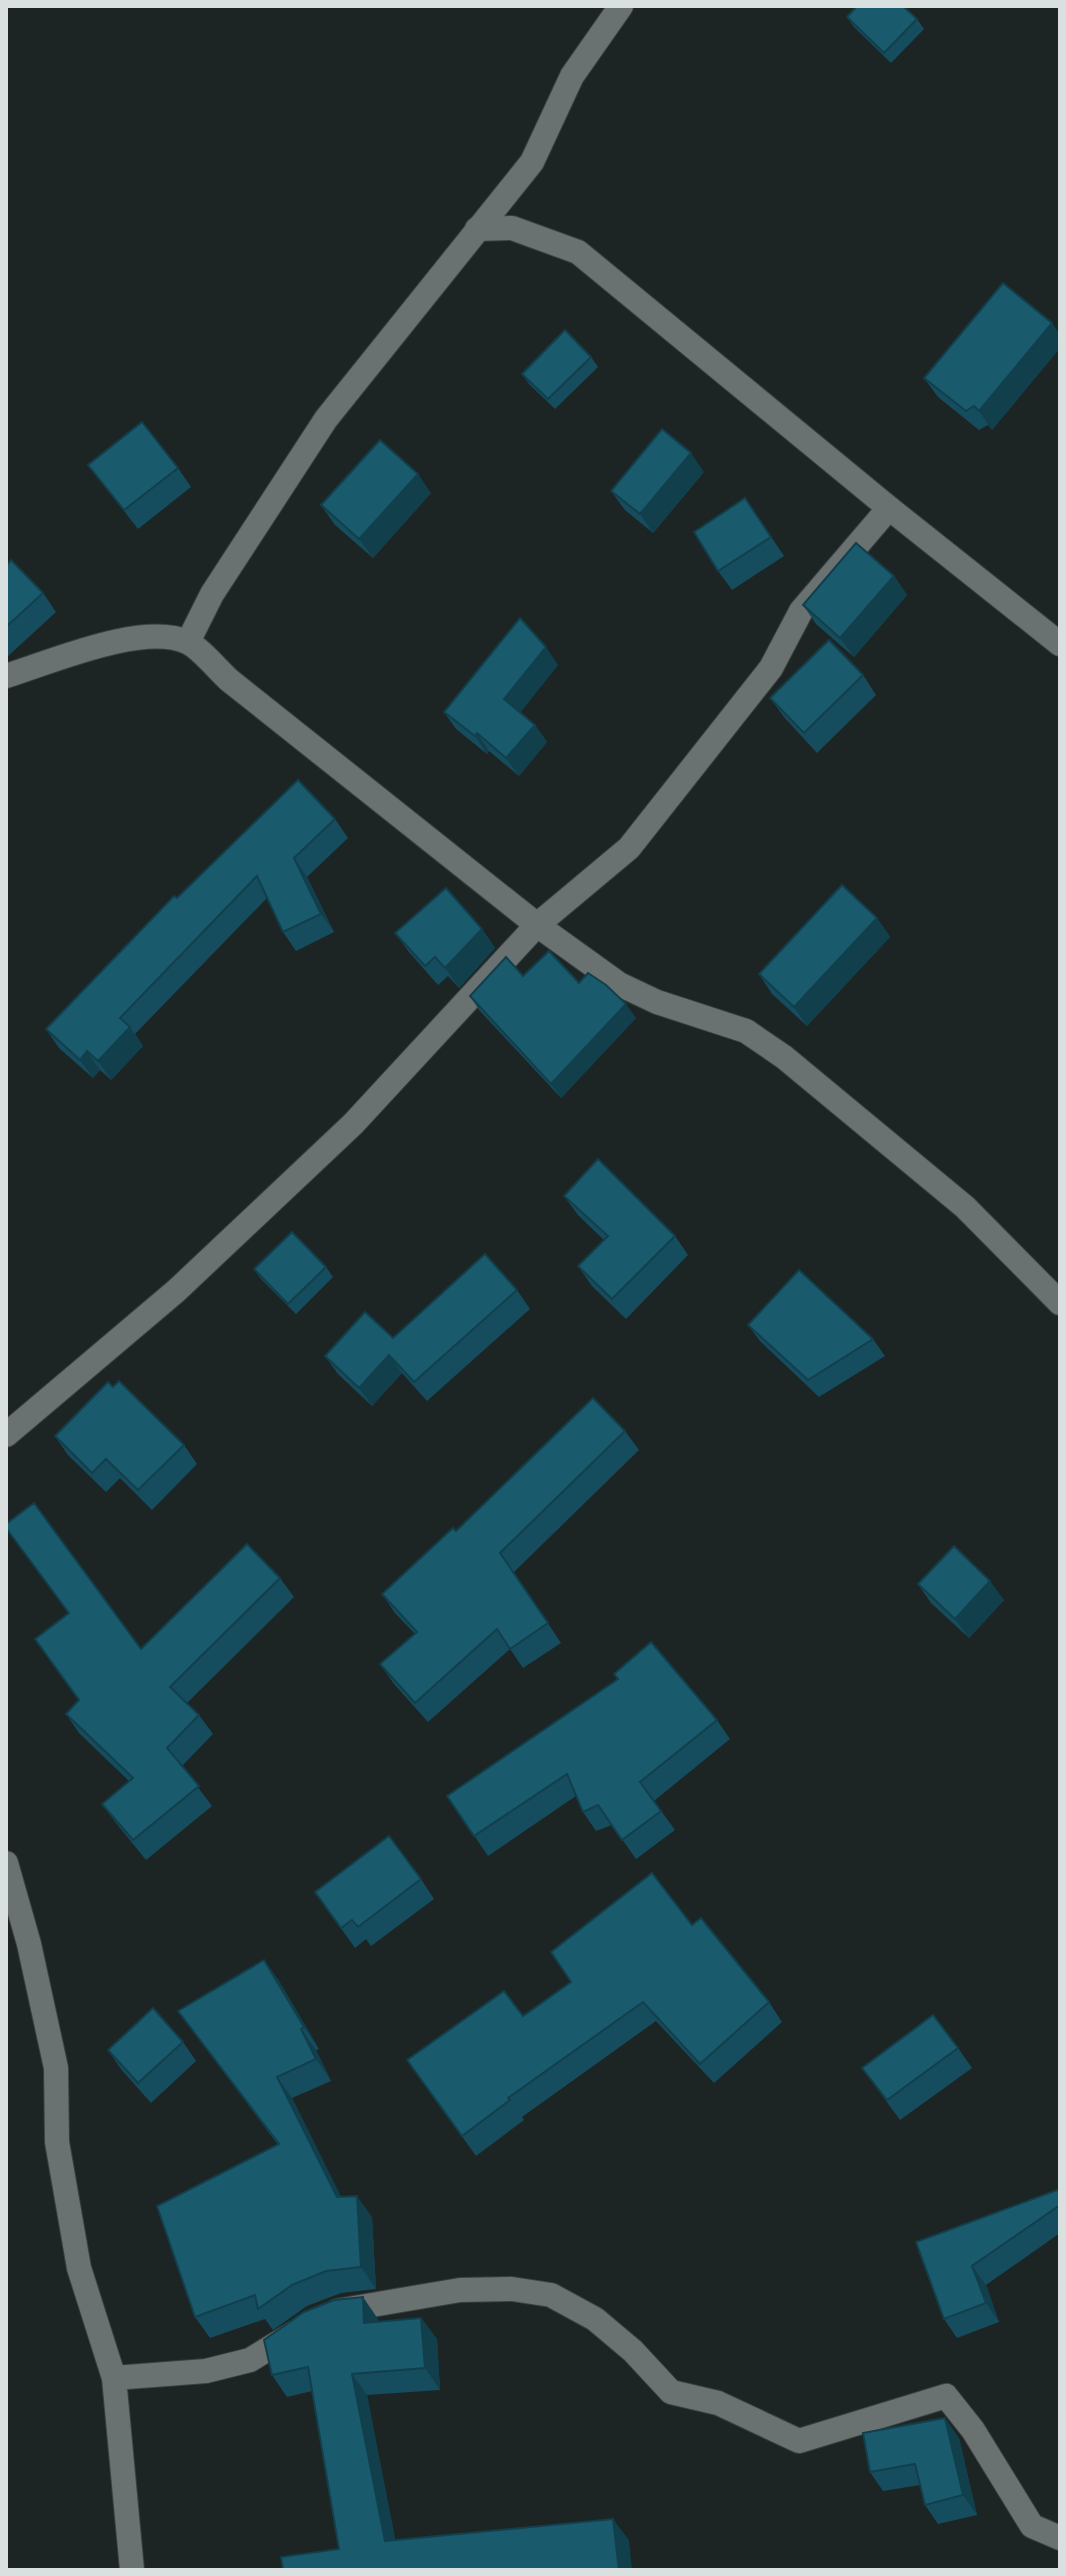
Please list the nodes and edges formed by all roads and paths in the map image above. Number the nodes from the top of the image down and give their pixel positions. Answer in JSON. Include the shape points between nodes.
{"nodes":[{"id":1,"x":621,"y":6,"type":"edge"},
{"id":2,"x":477,"y":229,"type":"junction"},
{"id":3,"x":889,"y":508,"type":"junction"},
{"id":4,"x":188,"y":642,"type":"junction"},
{"id":5,"x":1060,"y":644,"type":"edge"},
{"id":6,"x":6,"y":676,"type":"edge"},
{"id":7,"x":537,"y":925,"type":"junction"},
{"id":8,"x":1060,"y":1303,"type":"edge"},
{"id":9,"x":6,"y":1435,"type":"edge"},
{"id":10,"x":6,"y":1863,"type":"edge"},
{"id":11,"x":114,"y":2378,"type":"junction"},
{"id":12,"x":1060,"y":2538,"type":"edge"},
{"id":13,"x":132,"y":2570,"type":"edge"}],
"edges":[{"from":1,"to":2,"type":"street","via":[[572,76],[532,162]]},
{"from":2,"to":3,"type":"street","via":[[512,228],[578,252]]},
{"from":2,"to":4,"type":"street","via":[[326,419],[212,594]]},
{"from":3,"to":5,"type":"street"},
{"from":3,"to":7,"type":"street","via":[[801,611],[771,668],[629,848]]},
{"from":4,"to":6,"type":"street","via":[[128,638]]},
{"from":4,"to":7,"type":"street"},
{"from":7,"to":8,"type":"street","via":[[619,984],[746,1031],[784,1057],[965,1207]]},
{"from":7,"to":9,"type":"street","via":[[353,1124],[176,1291]]},
{"from":10,"to":11,"type":"street","via":[[56,2068],[57,2142],[79,2268]]},
{"from":11,"to":12,"type":"street","via":[[206,2371],[250,2360],[312,2320],[346,2307],[460,2290],[551,2295],[595,2319],[671,2392],[718,2403],[799,2441],[946,2396],[1032,2526]]},
{"from":11,"to":13,"type":"street"}]}
